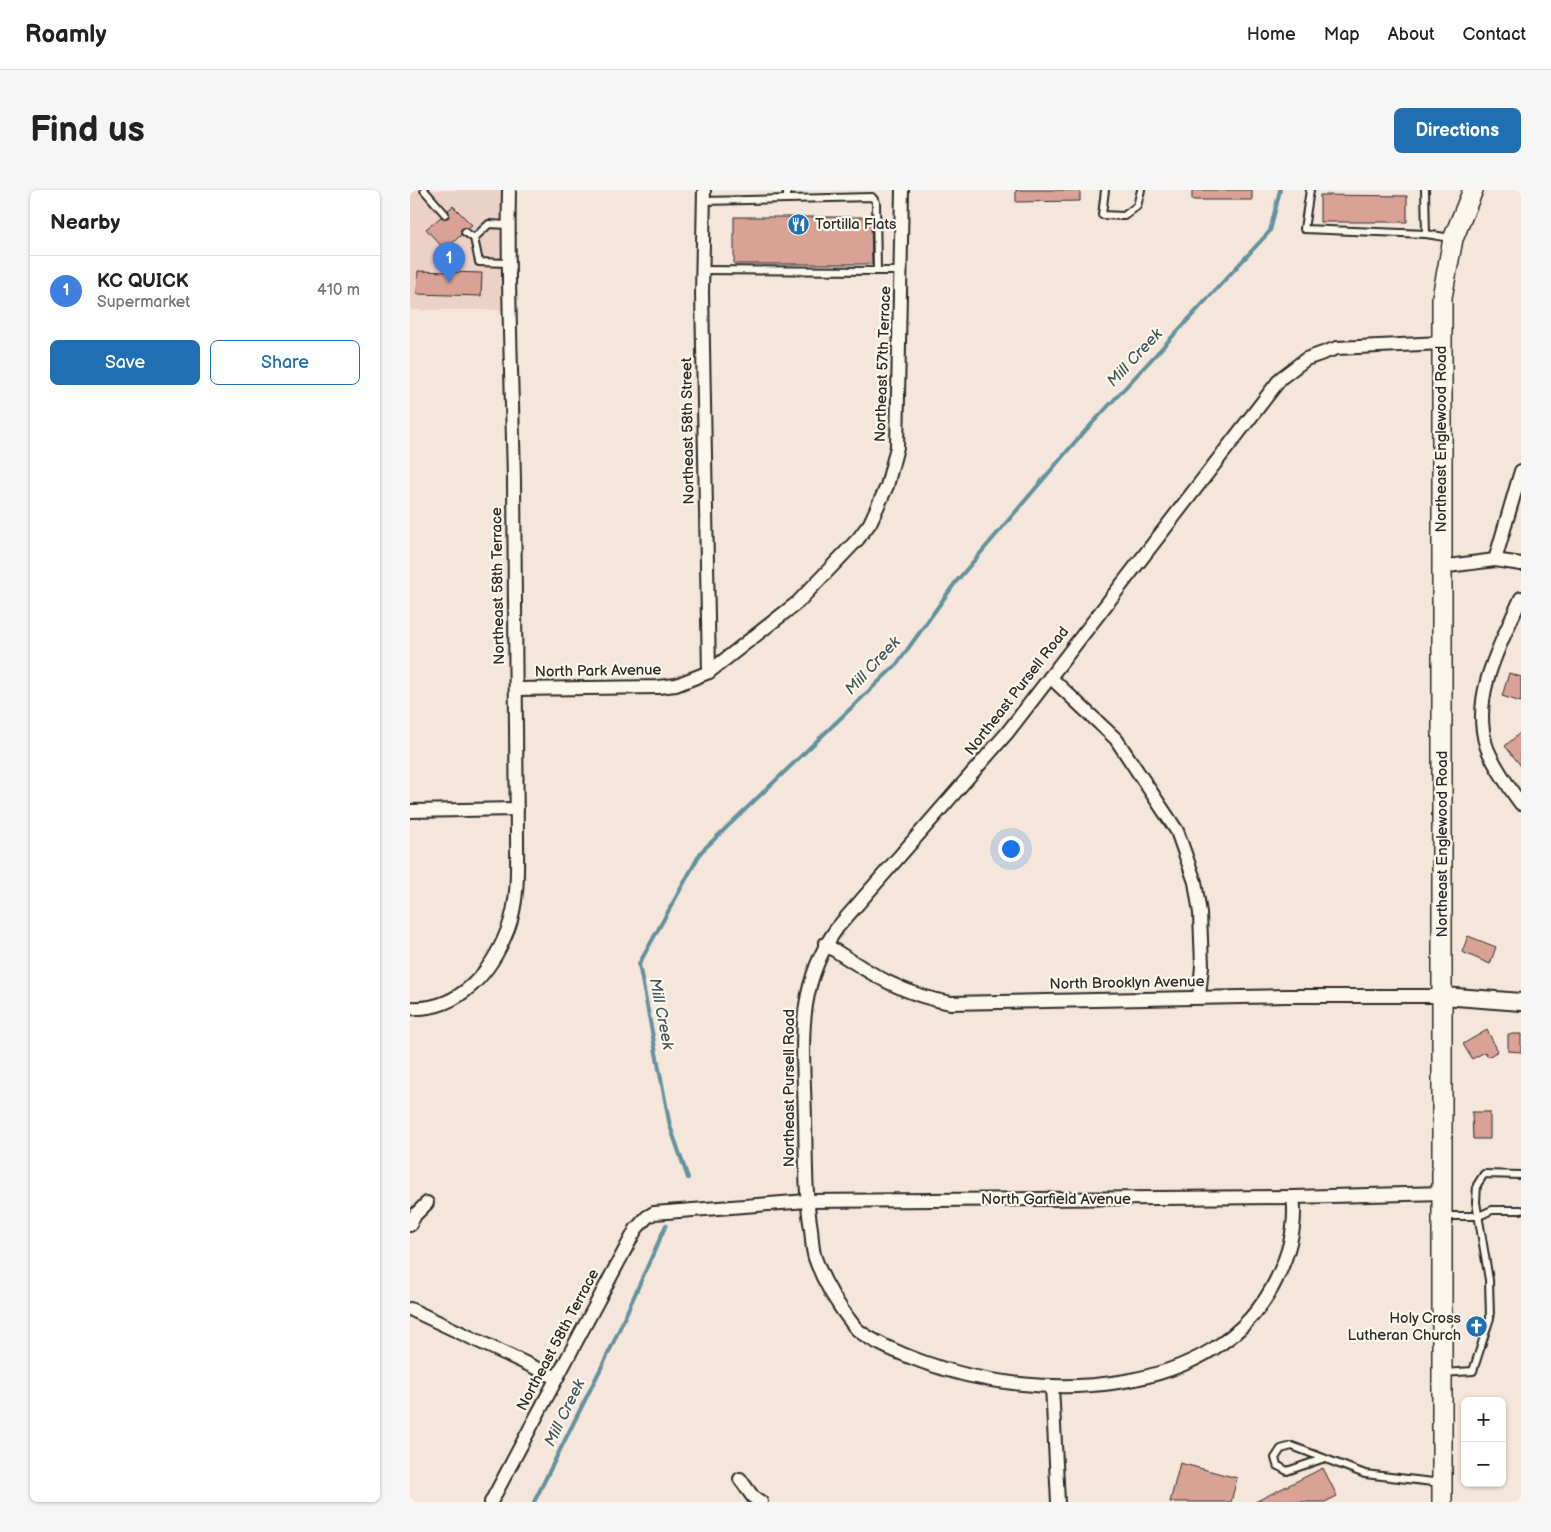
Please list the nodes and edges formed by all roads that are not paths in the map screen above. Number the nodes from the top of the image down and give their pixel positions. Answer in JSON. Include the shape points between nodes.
{"nodes":[{"id":1,"x":424,"y":190,"type":"edge"},
{"id":2,"x":509,"y":190,"type":"edge"},
{"id":3,"x":787,"y":190,"type":"edge"},
{"id":4,"x":902,"y":190,"type":"edge"},
{"id":5,"x":1105,"y":190,"type":"edge"},
{"id":6,"x":1141,"y":190,"type":"edge"},
{"id":7,"x":1310,"y":190,"type":"edge"},
{"id":8,"x":1425,"y":190,"type":"edge"},
{"id":9,"x":1473,"y":190,"type":"edge"},
{"id":10,"x":704,"y":196,"type":"edge"},
{"id":11,"x":787,"y":199,"type":"junction"},
{"id":12,"x":445,"y":214,"type":"dead end"},
{"id":13,"x":508,"y":225,"type":"junction"},
{"id":14,"x":464,"y":232,"type":"dead end"},
{"id":15,"x":1426,"y":234,"type":"junction"},
{"id":16,"x":474,"y":238,"type":"junction"},
{"id":17,"x":1453,"y":239,"type":"junction"},
{"id":18,"x":508,"y":263,"type":"junction"},
{"id":19,"x":702,"y":270,"type":"junction"},
{"id":20,"x":877,"y":270,"type":"junction"},
{"id":21,"x":902,"y":271,"type":"junction"},
{"id":22,"x":1442,"y":343,"type":"junction"},
{"id":23,"x":1521,"y":471,"type":"edge"},
{"id":24,"x":1495,"y":560,"type":"junction"},
{"id":25,"x":1521,"y":564,"type":"edge"},
{"id":26,"x":1440,"y":567,"type":"junction"},
{"id":27,"x":1521,"y":598,"type":"edge"},
{"id":28,"x":709,"y":672,"type":"junction"},
{"id":29,"x":1050,"y":677,"type":"junction"},
{"id":30,"x":516,"y":689,"type":"junction"},
{"id":31,"x":1521,"y":804,"type":"edge"},
{"id":32,"x":517,"y":809,"type":"junction"},
{"id":33,"x":410,"y":811,"type":"edge"},
{"id":34,"x":825,"y":944,"type":"junction"},
{"id":35,"x":1443,"y":996,"type":"junction"},
{"id":36,"x":1199,"y":997,"type":"junction"},
{"id":37,"x":1521,"y":1002,"type":"edge"},
{"id":38,"x":410,"y":1008,"type":"edge"},
{"id":39,"x":1521,"y":1175,"type":"edge"},
{"id":40,"x":1443,"y":1193,"type":"junction"},
{"id":41,"x":1293,"y":1197,"type":"junction"},
{"id":42,"x":807,"y":1201,"type":"junction"},
{"id":43,"x":427,"y":1203,"type":"dead end"},
{"id":44,"x":1521,"y":1210,"type":"edge"},
{"id":45,"x":669,"y":1212,"type":"joint"},
{"id":46,"x":1443,"y":1216,"type":"junction"},
{"id":47,"x":1479,"y":1216,"type":"junction"},
{"id":48,"x":410,"y":1225,"type":"edge"},
{"id":49,"x":410,"y":1310,"type":"edge"},
{"id":50,"x":1442,"y":1373,"type":"junction"},
{"id":51,"x":556,"y":1378,"type":"junction"},
{"id":52,"x":1052,"y":1386,"type":"junction"},
{"id":53,"x":1322,"y":1459,"type":"junction"},
{"id":54,"x":740,"y":1479,"type":"dead end"},
{"id":55,"x":1442,"y":1483,"type":"junction"},
{"id":56,"x":491,"y":1502,"type":"edge"},
{"id":57,"x":761,"y":1502,"type":"edge"},
{"id":58,"x":1058,"y":1502,"type":"edge"},
{"id":59,"x":1442,"y":1502,"type":"edge"}],
"edges":[{"from":1,"to":12,"type":"lane"},
{"from":2,"to":13,"type":"street","name":"Northeast 58th Terrace"},
{"from":3,"to":11,"type":"lane"},
{"from":4,"to":21,"type":"street","name":"Northeast 57th Terrace"},
{"from":5,"to":6,"type":"lane","via":[[1102,215],[1124,216],[1137,206]]},
{"from":7,"to":15,"type":"lane","via":[[1304,229]]},
{"from":8,"to":15,"type":"lane"},
{"from":9,"to":17,"type":"main road","name":"Northeast Englewood Road"},
{"from":10,"to":11,"type":"lane"},
{"from":10,"to":19,"type":"street","name":"Northeast 58th Street"},
{"from":11,"to":20,"type":"lane","via":[[872,197],[876,202]]},
{"from":13,"to":16,"type":"lane","via":[[489,224]]},
{"from":13,"to":18,"type":"street","name":"Northeast 58th Terrace"},
{"from":14,"to":16,"type":"lane"},
{"from":15,"to":17,"type":"lane"},
{"from":16,"to":18,"type":"lane","via":[[479,262]]},
{"from":17,"to":22,"type":"main road","name":"Northeast Englewood Road","via":[[1442,297]]},
{"from":18,"to":30,"type":"street","name":"Northeast 58th Terrace"},
{"from":19,"to":20,"type":"lane"},
{"from":19,"to":28,"type":"street","name":"Northeast 58th Street"},
{"from":20,"to":21,"type":"lane"},
{"from":21,"to":28,"type":"street","name":"Northeast 57th Terrace","via":[[898,447],[879,505],[858,539],[798,602]]},
{"from":22,"to":26,"type":"main road","name":"Northeast Englewood Road"},
{"from":22,"to":29,"type":"street","name":"Northeast Pursell Road","via":[[1336,348],[1321,352],[1292,368]]},
{"from":23,"to":24,"type":"street"},
{"from":24,"to":25,"type":"street"},
{"from":24,"to":26,"type":"street"},
{"from":26,"to":35,"type":"main road","name":"Northeast Englewood Road"},
{"from":27,"to":31,"type":"street","via":[[1490,670],[1482,708],[1486,746]]},
{"from":28,"to":30,"type":"street","name":"North Park Avenue","via":[[676,685],[658,687]]},
{"from":29,"to":34,"type":"street","name":"Northeast Pursell Road","via":[[1007,733]]},
{"from":29,"to":36,"type":"street","via":[[1116,739],[1178,831],[1195,882],[1200,913],[1202,966]]},
{"from":30,"to":32,"type":"street","name":"Northeast 58th Terrace"},
{"from":32,"to":33,"type":"street"},
{"from":32,"to":38,"type":"street","name":"Northeast 58th Terrace","via":[[517,880],[513,912],[494,961],[472,987],[457,997],[432,1006]]},
{"from":34,"to":36,"type":"street","name":"North Brooklyn Avenue","via":[[897,988],[951,1003]]},
{"from":34,"to":42,"type":"street","name":"Northeast Pursell Road","via":[[809,982],[805,1002],[803,1057]]},
{"from":35,"to":36,"type":"street","name":"North Brooklyn Avenue"},
{"from":35,"to":37,"type":"street"},
{"from":35,"to":40,"type":"main road","name":"Northeast Englewood Road"},
{"from":39,"to":47,"type":"lane","via":[[1484,1174],[1477,1184]]},
{"from":40,"to":41,"type":"street","name":"North Garfield Avenue"},
{"from":40,"to":46,"type":"main road","name":"Northeast Englewood Road"},
{"from":41,"to":42,"type":"street","name":"North Garfield Avenue"},
{"from":41,"to":52,"type":"street","name":"Northeast Pursell Road","via":[[1293,1230],[1282,1268],[1264,1302],[1232,1338],[1202,1355],[1144,1376],[1114,1383]]},
{"from":42,"to":45,"type":"street","name":"North Garfield Avenue"},
{"from":42,"to":52,"type":"street","name":"Northeast Pursell Road","via":[[815,1257],[856,1328],[910,1357],[945,1370],[990,1381]]},
{"from":43,"to":48,"type":"street","via":[[415,1214]]},
{"from":44,"to":47,"type":"lane","via":[[1492,1210]]},
{"from":45,"to":51,"type":"street","name":"Northeast 58th Terrace","via":[[654,1213],[636,1229]]},
{"from":46,"to":47,"type":"lane"},
{"from":46,"to":50,"type":"main road","name":"Northeast Englewood Road"},
{"from":47,"to":50,"type":"lane","via":[[1489,1280],[1490,1318],[1472,1372]]},
{"from":49,"to":51,"type":"street"},
{"from":50,"to":55,"type":"main road","name":"Northeast Englewood Road"},
{"from":51,"to":56,"type":"street","name":"Northeast 58th Terrace"},
{"from":52,"to":58,"type":"street"},
{"from":53,"to":53,"type":"lane","via":[[1292,1446],[1281,1449],[1275,1458],[1277,1465],[1287,1471]]},
{"from":53,"to":55,"type":"lane","via":[[1364,1474]]},
{"from":54,"to":57,"type":"street","via":[[753,1497]]},
{"from":55,"to":59,"type":"main road","name":"Northeast Englewood Road"}]}
